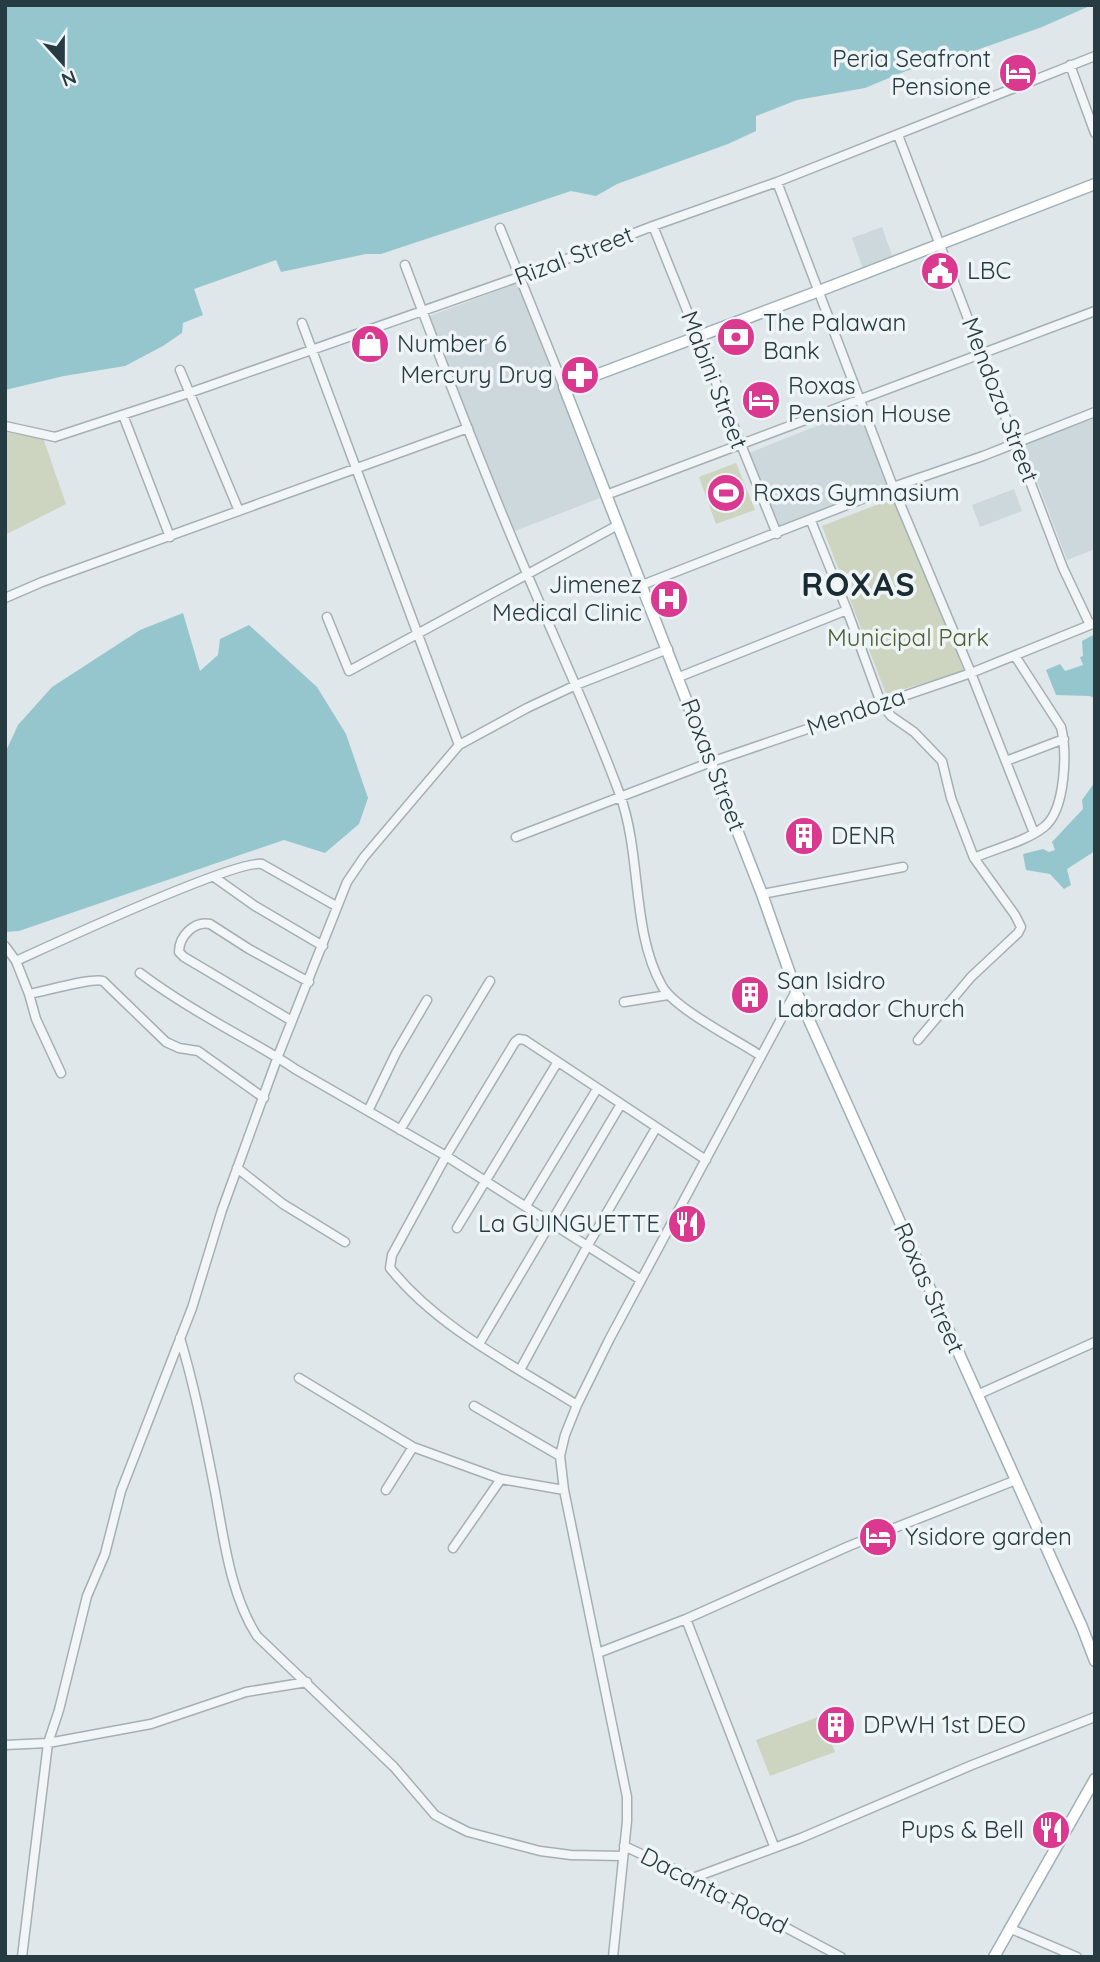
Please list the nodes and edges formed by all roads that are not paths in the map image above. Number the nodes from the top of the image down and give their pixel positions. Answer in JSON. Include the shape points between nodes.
{"nodes":[{"id":1,"x":1095,"y":55,"type":"edge"},
{"id":2,"x":1070,"y":65,"type":"junction"},
{"id":3,"x":1095,"y":133,"type":"edge"},
{"id":4,"x":898,"y":135,"type":"junction"},
{"id":5,"x":777,"y":182,"type":"junction"},
{"id":6,"x":1095,"y":184,"type":"edge"},
{"id":7,"x":653,"y":226,"type":"junction"},
{"id":8,"x":500,"y":228,"type":"dead end"},
{"id":9,"x":941,"y":244,"type":"junction"},
{"id":10,"x":405,"y":265,"type":"dead end"},
{"id":11,"x":519,"y":277,"type":"junction"},
{"id":12,"x":819,"y":291,"type":"junction"},
{"id":13,"x":422,"y":311,"type":"junction"},
{"id":14,"x":1095,"y":311,"type":"edge"},
{"id":15,"x":303,"y":323,"type":"dead end"},
{"id":16,"x":697,"y":337,"type":"junction"},
{"id":17,"x":314,"y":350,"type":"junction"},
{"id":18,"x":982,"y":352,"type":"junction"},
{"id":19,"x":180,"y":370,"type":"dead end"},
{"id":20,"x":564,"y":387,"type":"junction"},
{"id":21,"x":189,"y":393,"type":"junction"},
{"id":22,"x":861,"y":400,"type":"junction"},
{"id":23,"x":1095,"y":412,"type":"edge"},
{"id":24,"x":123,"y":415,"type":"junction"},
{"id":25,"x":5,"y":426,"type":"edge"},
{"id":26,"x":468,"y":428,"type":"junction"},
{"id":27,"x":1016,"y":442,"type":"junction"},
{"id":28,"x":740,"y":446,"type":"junction"},
{"id":29,"x":356,"y":469,"type":"junction"},
{"id":30,"x":894,"y":487,"type":"junction"},
{"id":31,"x":606,"y":495,"type":"junction"},
{"id":32,"x":239,"y":511,"type":"junction"},
{"id":33,"x":811,"y":521,"type":"junction"},
{"id":34,"x":618,"y":525,"type":"junction"},
{"id":35,"x":777,"y":534,"type":"junction"},
{"id":36,"x":170,"y":537,"type":"junction"},
{"id":37,"x":527,"y":575,"type":"junction"},
{"id":38,"x":642,"y":585,"type":"junction"},
{"id":39,"x":5,"y":598,"type":"edge"},
{"id":40,"x":847,"y":610,"type":"junction"},
{"id":41,"x":327,"y":617,"type":"dead end"},
{"id":42,"x":1092,"y":624,"type":"edge"},
{"id":43,"x":418,"y":633,"type":"junction"},
{"id":44,"x":668,"y":649,"type":"junction"},
{"id":45,"x":1015,"y":656,"type":"junction"},
{"id":46,"x":971,"y":673,"type":"junction"},
{"id":47,"x":679,"y":677,"type":"junction"},
{"id":48,"x":576,"y":685,"type":"junction"},
{"id":49,"x":881,"y":703,"type":"junction"},
{"id":50,"x":1064,"y":739,"type":"junction"},
{"id":51,"x":459,"y":745,"type":"junction"},
{"id":52,"x":1006,"y":761,"type":"junction"},
{"id":53,"x":711,"y":762,"type":"junction"},
{"id":54,"x":621,"y":798,"type":"junction"},
{"id":55,"x":1034,"y":833,"type":"junction"},
{"id":56,"x":516,"y":837,"type":"dead end"},
{"id":57,"x":974,"y":858,"type":"junction"},
{"id":58,"x":903,"y":867,"type":"dead end"},
{"id":59,"x":214,"y":877,"type":"junction"},
{"id":60,"x":762,"y":894,"type":"junction"},
{"id":61,"x":336,"y":906,"type":"junction"},
{"id":62,"x":5,"y":946,"type":"edge"},
{"id":63,"x":323,"y":946,"type":"junction"},
{"id":64,"x":16,"y":961,"type":"junction"},
{"id":65,"x":140,"y":973,"type":"dead end"},
{"id":66,"x":490,"y":981,"type":"dead end"},
{"id":67,"x":309,"y":982,"type":"junction"},
{"id":68,"x":796,"y":991,"type":"junction"},
{"id":69,"x":29,"y":994,"type":"junction"},
{"id":70,"x":668,"y":995,"type":"junction"},
{"id":71,"x":427,"y":1000,"type":"dead end"},
{"id":72,"x":624,"y":1002,"type":"dead end"},
{"id":73,"x":292,"y":1021,"type":"junction"},
{"id":74,"x":918,"y":1040,"type":"dead end"},
{"id":75,"x":761,"y":1055,"type":"junction"},
{"id":76,"x":278,"y":1056,"type":"junction"},
{"id":77,"x":557,"y":1063,"type":"junction"},
{"id":78,"x":61,"y":1073,"type":"dead end"},
{"id":79,"x":597,"y":1089,"type":"junction"},
{"id":80,"x":264,"y":1098,"type":"junction"},
{"id":81,"x":621,"y":1104,"type":"junction"},
{"id":82,"x":368,"y":1111,"type":"junction"},
{"id":83,"x":656,"y":1128,"type":"junction"},
{"id":84,"x":400,"y":1130,"type":"junction"},
{"id":85,"x":446,"y":1156,"type":"junction"},
{"id":86,"x":706,"y":1160,"type":"junction"},
{"id":87,"x":237,"y":1168,"type":"junction"},
{"id":88,"x":486,"y":1181,"type":"junction"},
{"id":89,"x":526,"y":1206,"type":"junction"},
{"id":90,"x":550,"y":1222,"type":"junction"},
{"id":91,"x":457,"y":1228,"type":"dead end"},
{"id":92,"x":345,"y":1242,"type":"dead end"},
{"id":93,"x":588,"y":1245,"type":"junction"},
{"id":94,"x":641,"y":1280,"type":"junction"},
{"id":95,"x":180,"y":1338,"type":"junction"},
{"id":96,"x":1095,"y":1342,"type":"edge"},
{"id":97,"x":480,"y":1344,"type":"junction"},
{"id":98,"x":520,"y":1370,"type":"junction"},
{"id":99,"x":299,"y":1378,"type":"dead end"},
{"id":100,"x":977,"y":1395,"type":"junction"},
{"id":101,"x":578,"y":1405,"type":"junction"},
{"id":102,"x":474,"y":1406,"type":"dead end"},
{"id":103,"x":413,"y":1447,"type":"junction"},
{"id":104,"x":560,"y":1456,"type":"junction"},
{"id":105,"x":501,"y":1479,"type":"junction"},
{"id":106,"x":1016,"y":1480,"type":"junction"},
{"id":107,"x":386,"y":1490,"type":"dead end"},
{"id":108,"x":564,"y":1490,"type":"junction"},
{"id":109,"x":453,"y":1548,"type":"dead end"},
{"id":110,"x":685,"y":1619,"type":"junction"},
{"id":111,"x":598,"y":1653,"type":"junction"},
{"id":112,"x":1095,"y":1661,"type":"edge"},
{"id":113,"x":307,"y":1682,"type":"junction"},
{"id":114,"x":1095,"y":1717,"type":"edge"},
{"id":115,"x":48,"y":1743,"type":"junction"},
{"id":116,"x":5,"y":1745,"type":"edge"},
{"id":117,"x":1095,"y":1779,"type":"edge"},
{"id":118,"x":774,"y":1846,"type":"junction"},
{"id":119,"x":623,"y":1851,"type":"junction"},
{"id":120,"x":692,"y":1878,"type":"junction"},
{"id":121,"x":1009,"y":1928,"type":"junction"},
{"id":122,"x":22,"y":1957,"type":"edge"},
{"id":123,"x":613,"y":1957,"type":"edge"},
{"id":124,"x":841,"y":1957,"type":"edge"},
{"id":125,"x":994,"y":1957,"type":"edge"},
{"id":126,"x":1077,"y":1957,"type":"edge"}],
"edges":[{"from":1,"to":2,"type":"street","name":"Rizal Street"},
{"from":2,"to":3,"type":"street"},
{"from":2,"to":4,"type":"street","name":"Rizal Street"},
{"from":4,"to":5,"type":"street","name":"Rizal Street"},
{"from":4,"to":9,"type":"street","name":"Mendoza Street"},
{"from":5,"to":7,"type":"street","name":"Rizal Street"},
{"from":5,"to":12,"type":"street"},
{"from":6,"to":9,"type":"main road"},
{"from":7,"to":11,"type":"street","name":"Rizal Street"},
{"from":7,"to":16,"type":"street","name":"Mabini Street"},
{"from":8,"to":11,"type":"street"},
{"from":9,"to":12,"type":"main road"},
{"from":9,"to":18,"type":"street","name":"Mendoza Street"},
{"from":10,"to":13,"type":"street"},
{"from":11,"to":13,"type":"street","name":"Rizal Street"},
{"from":11,"to":20,"type":"street"},
{"from":12,"to":16,"type":"main road"},
{"from":12,"to":22,"type":"street"},
{"from":13,"to":17,"type":"street","name":"Rizal Street"},
{"from":13,"to":26,"type":"street"},
{"from":14,"to":18,"type":"street"},
{"from":15,"to":17,"type":"street"},
{"from":16,"to":20,"type":"main road"},
{"from":16,"to":28,"type":"street","name":"Mabini Street"},
{"from":17,"to":21,"type":"street","name":"Rizal Street"},
{"from":17,"to":29,"type":"street"},
{"from":18,"to":22,"type":"street"},
{"from":18,"to":27,"type":"street","name":"Mendoza Street"},
{"from":19,"to":21,"type":"street"},
{"from":20,"to":31,"type":"main road","name":"Roxas Street"},
{"from":21,"to":24,"type":"street","name":"Rizal Street"},
{"from":21,"to":32,"type":"street"},
{"from":22,"to":28,"type":"street"},
{"from":22,"to":30,"type":"street"},
{"from":23,"to":27,"type":"street"},
{"from":24,"to":25,"type":"street","name":"Rizal Street","via":[[66,435],[47,436]]},
{"from":24,"to":36,"type":"street"},
{"from":26,"to":29,"type":"street"},
{"from":26,"to":37,"type":"street"},
{"from":27,"to":30,"type":"street"},
{"from":27,"to":42,"type":"street","name":"Mendoza Street","via":[[1063,568]]},
{"from":28,"to":31,"type":"street"},
{"from":28,"to":35,"type":"street","name":"Mabini Street"},
{"from":29,"to":32,"type":"street"},
{"from":29,"to":43,"type":"street"},
{"from":30,"to":33,"type":"street"},
{"from":30,"to":46,"type":"street"},
{"from":31,"to":34,"type":"main road","name":"Roxas Street"},
{"from":32,"to":36,"type":"street"},
{"from":33,"to":35,"type":"street"},
{"from":33,"to":40,"type":"street"},
{"from":34,"to":37,"type":"street"},
{"from":34,"to":38,"type":"main road","name":"Roxas Street"},
{"from":35,"to":38,"type":"street"},
{"from":36,"to":39,"type":"street"},
{"from":37,"to":43,"type":"street"},
{"from":37,"to":48,"type":"street"},
{"from":38,"to":44,"type":"main road","name":"Roxas Street"},
{"from":40,"to":47,"type":"street"},
{"from":40,"to":49,"type":"street"},
{"from":41,"to":43,"type":"street","via":[[349,671]]},
{"from":42,"to":45,"type":"street","name":"Mendoza"},
{"from":43,"to":51,"type":"street"},
{"from":44,"to":47,"type":"main road","name":"Roxas Street"},
{"from":44,"to":48,"type":"street"},
{"from":45,"to":46,"type":"street","name":"Mendoza"},
{"from":45,"to":50,"type":"street","via":[[1058,721]]},
{"from":46,"to":49,"type":"street","name":"Mendoza"},
{"from":46,"to":52,"type":"street"},
{"from":47,"to":53,"type":"main road","name":"Roxas Street"},
{"from":48,"to":51,"type":"street"},
{"from":48,"to":54,"type":"street"},
{"from":49,"to":53,"type":"street","name":"Mendoza"},
{"from":49,"to":57,"type":"street","via":[[942,761]]},
{"from":50,"to":52,"type":"street"},
{"from":50,"to":55,"type":"street","via":[[1058,801],[1047,825]]},
{"from":51,"to":61,"type":"street","via":[[364,857]]},
{"from":52,"to":55,"type":"street"},
{"from":53,"to":54,"type":"street","name":"Mendoza"},
{"from":53,"to":60,"type":"main road","name":"Roxas Street"},
{"from":54,"to":56,"type":"street","name":"Mendoza"},
{"from":54,"to":70,"type":"street","via":[[645,937]]},
{"from":55,"to":57,"type":"street"},
{"from":57,"to":74,"type":"street","via":[[1021,927]]},
{"from":58,"to":60,"type":"street"},
{"from":59,"to":61,"type":"street","via":[[262,864]]},
{"from":59,"to":63,"type":"street"},
{"from":59,"to":64,"type":"street"},
{"from":60,"to":68,"type":"main road","name":"Roxas Street"},
{"from":61,"to":63,"type":"street"},
{"from":62,"to":64,"type":"street"},
{"from":63,"to":67,"type":"street"},
{"from":64,"to":69,"type":"street"},
{"from":65,"to":76,"type":"street"},
{"from":66,"to":84,"type":"street"},
{"from":67,"to":73,"type":"street"},
{"from":67,"to":73,"type":"street","via":[[210,924],[193,927],[180,943],[184,957]]},
{"from":68,"to":75,"type":"street"},
{"from":68,"to":100,"type":"main road","name":"Roxas Street"},
{"from":69,"to":78,"type":"street"},
{"from":69,"to":80,"type":"street","via":[[95,978],[103,981],[166,1042],[198,1051]]},
{"from":70,"to":72,"type":"street"},
{"from":70,"to":75,"type":"street"},
{"from":71,"to":82,"type":"street"},
{"from":73,"to":76,"type":"street"},
{"from":75,"to":86,"type":"street"},
{"from":76,"to":80,"type":"street"},
{"from":76,"to":82,"type":"street"},
{"from":77,"to":79,"type":"street"},
{"from":77,"to":85,"type":"street","via":[[526,1040],[517,1040]]},
{"from":77,"to":88,"type":"street"},
{"from":79,"to":81,"type":"street"},
{"from":79,"to":89,"type":"street"},
{"from":80,"to":87,"type":"street"},
{"from":81,"to":83,"type":"street"},
{"from":81,"to":90,"type":"street"},
{"from":82,"to":84,"type":"street"},
{"from":83,"to":86,"type":"street"},
{"from":83,"to":93,"type":"street"},
{"from":84,"to":85,"type":"street"},
{"from":85,"to":88,"type":"street"},
{"from":85,"to":97,"type":"street","via":[[391,1255],[390,1268],[414,1294]]},
{"from":86,"to":94,"type":"street"},
{"from":87,"to":92,"type":"street","via":[[283,1204]]},
{"from":87,"to":95,"type":"street"},
{"from":88,"to":89,"type":"street"},
{"from":88,"to":91,"type":"street"},
{"from":89,"to":90,"type":"street"},
{"from":90,"to":93,"type":"street"},
{"from":90,"to":97,"type":"street"},
{"from":93,"to":94,"type":"street"},
{"from":93,"to":98,"type":"street"},
{"from":94,"to":101,"type":"street"},
{"from":95,"to":113,"type":"street","via":[[229,1563],[248,1622]]},
{"from":95,"to":115,"type":"street","via":[[87,1595]]},
{"from":96,"to":100,"type":"street"},
{"from":97,"to":98,"type":"street"},
{"from":98,"to":101,"type":"street"},
{"from":99,"to":103,"type":"street"},
{"from":100,"to":106,"type":"main road","name":"Roxas Street"},
{"from":101,"to":104,"type":"street"},
{"from":102,"to":104,"type":"street"},
{"from":103,"to":105,"type":"street"},
{"from":103,"to":107,"type":"street"},
{"from":104,"to":108,"type":"street"},
{"from":105,"to":108,"type":"street"},
{"from":105,"to":109,"type":"street"},
{"from":106,"to":110,"type":"street","via":[[849,1546]]},
{"from":106,"to":112,"type":"main road","name":"Roxas Street"},
{"from":108,"to":111,"type":"street"},
{"from":110,"to":111,"type":"street"},
{"from":110,"to":118,"type":"street"},
{"from":111,"to":119,"type":"street","via":[[627,1797]]},
{"from":113,"to":115,"type":"street","via":[[246,1692],[151,1724]]},
{"from":113,"to":119,"type":"street","via":[[394,1767],[435,1815],[448,1822],[468,1832],[540,1851],[570,1855]]},
{"from":114,"to":118,"type":"street"},
{"from":115,"to":116,"type":"street"},
{"from":115,"to":122,"type":"street"},
{"from":117,"to":121,"type":"main road"},
{"from":118,"to":120,"type":"street"},
{"from":119,"to":120,"type":"street","name":"Dacanta Road"},
{"from":119,"to":123,"type":"street"},
{"from":120,"to":124,"type":"street","name":"Dacanta Road"},
{"from":121,"to":125,"type":"main road"},
{"from":121,"to":126,"type":"street"}]}
